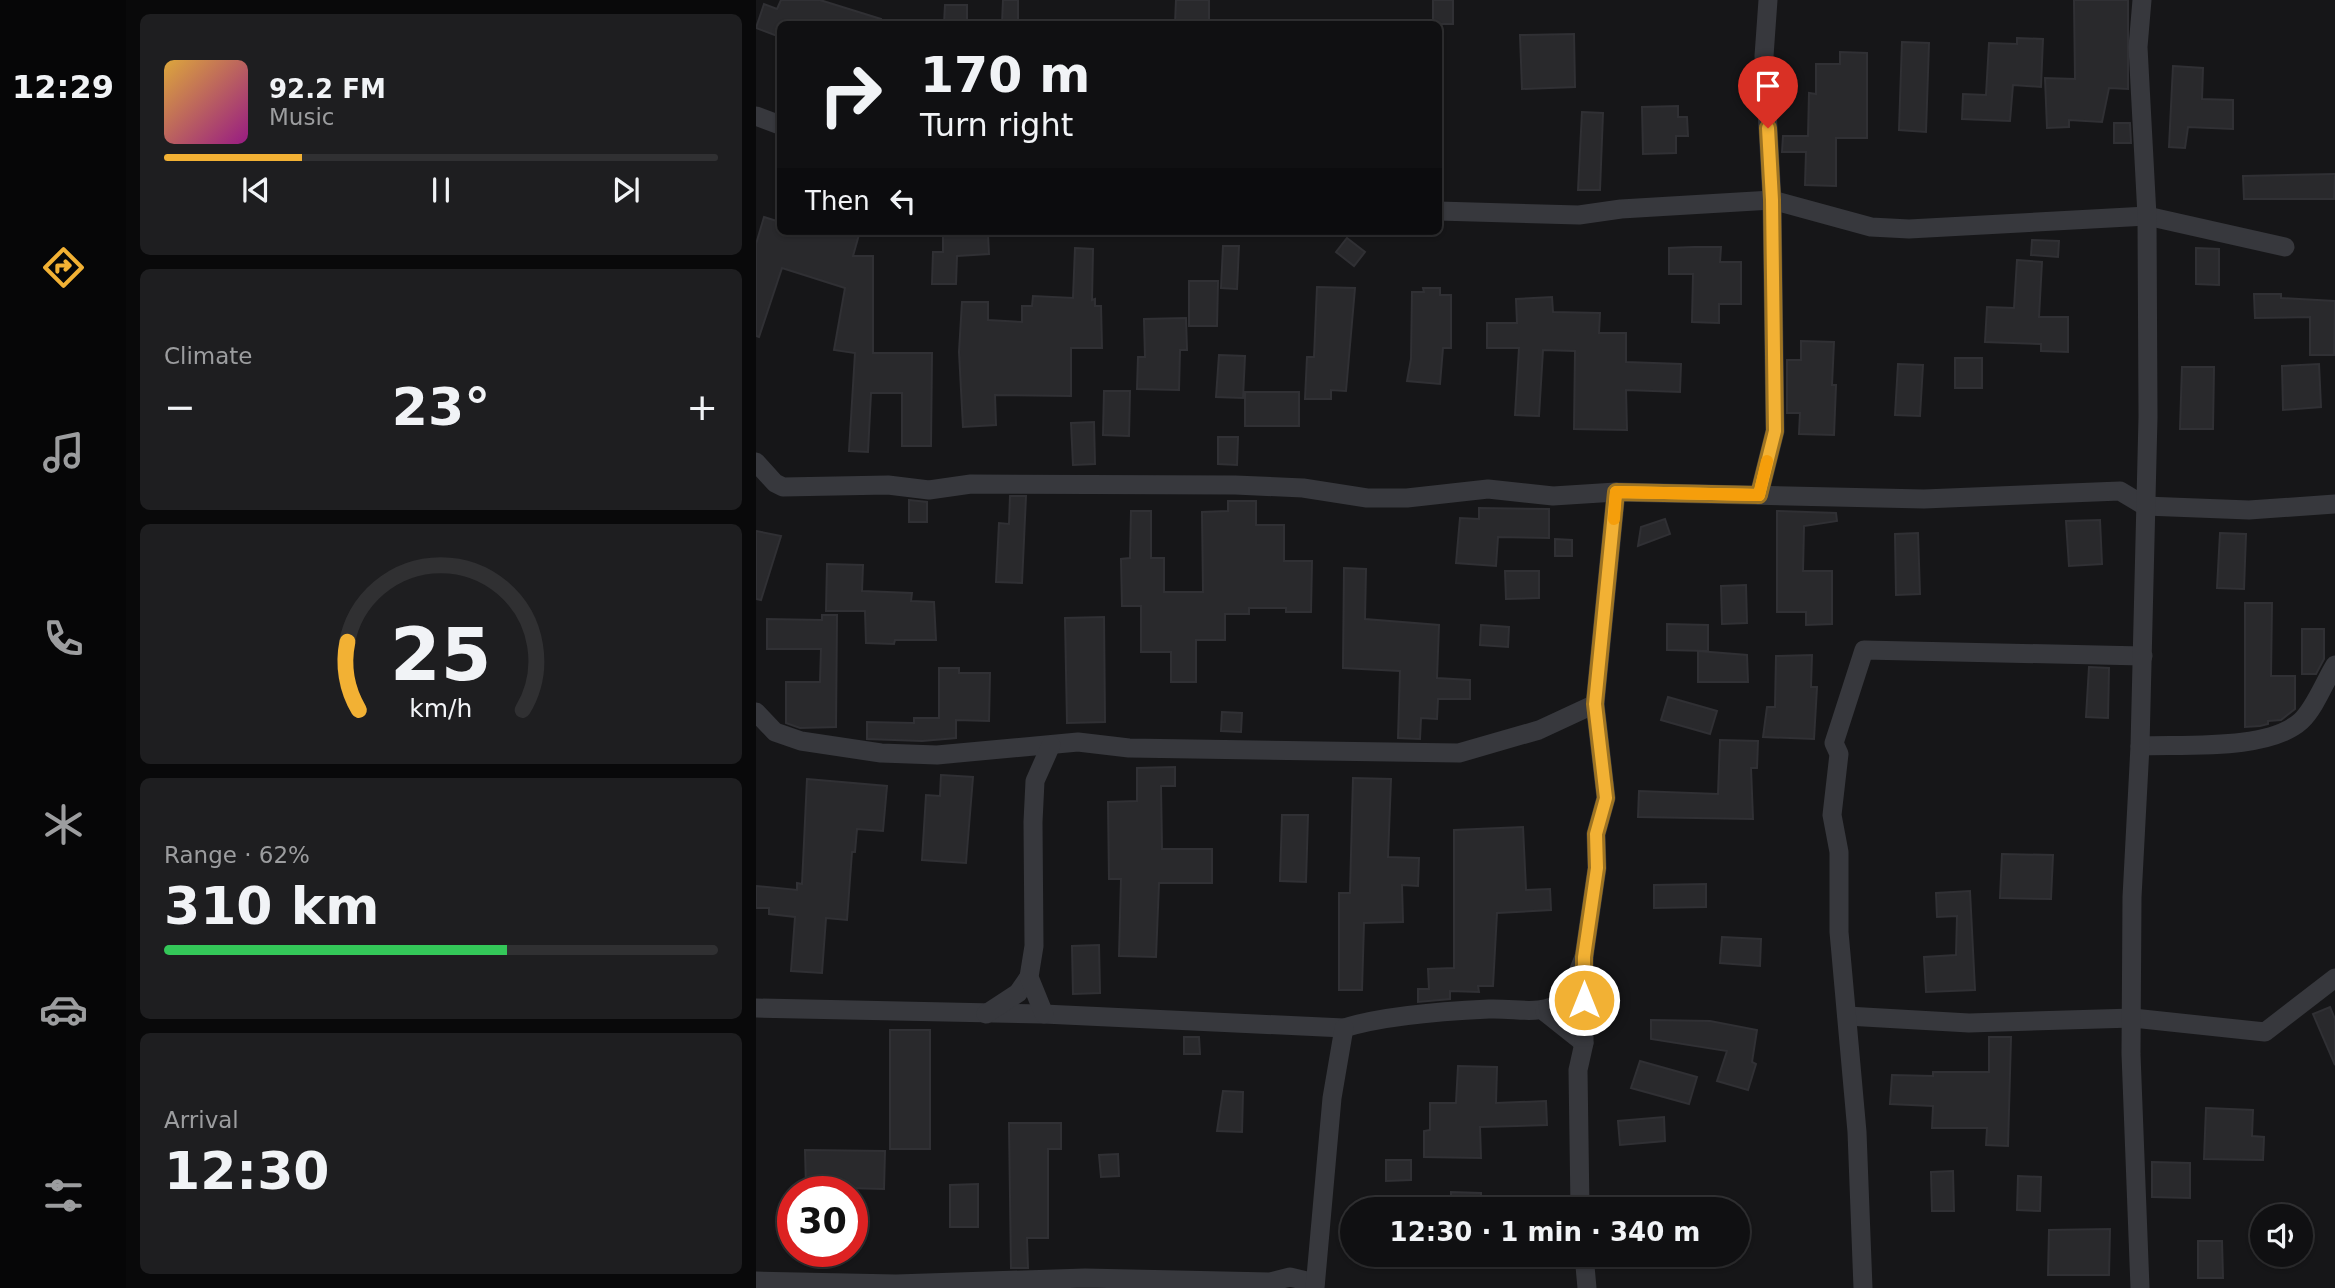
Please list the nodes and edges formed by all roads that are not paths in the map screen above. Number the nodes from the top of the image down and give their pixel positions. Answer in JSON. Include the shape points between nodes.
{"nodes":[{"id":1,"x":1768,"y":0,"type":"edge"},
{"id":2,"x":2142,"y":0,"type":"edge"},
{"id":3,"x":756,"y":116,"type":"edge"},
{"id":4,"x":777,"y":124,"type":"edge"},
{"id":5,"x":1772,"y":200,"type":"junction"},
{"id":6,"x":1442,"y":211,"type":"edge"},
{"id":7,"x":2147,"y":216,"type":"junction"},
{"id":8,"x":2285,"y":247,"type":"dead end"},
{"id":9,"x":756,"y":462,"type":"edge"},
{"id":10,"x":2146,"y":468,"type":"junction"},
{"id":11,"x":2120,"y":491,"type":"junction"},
{"id":12,"x":1616,"y":492,"type":"junction"},
{"id":13,"x":1759,"y":495,"type":"junction"},
{"id":14,"x":2335,"y":505,"type":"edge"},
{"id":15,"x":2145,"y":506,"type":"junction"},
{"id":16,"x":2143,"y":656,"type":"junction"},
{"id":17,"x":2335,"y":665,"type":"edge"},
{"id":18,"x":1595,"y":704,"type":"junction"},
{"id":19,"x":756,"y":712,"type":"edge"},
{"id":20,"x":1051,"y":745,"type":"junction"},
{"id":21,"x":2140,"y":746,"type":"junction"},
{"id":22,"x":1584,"y":957,"type":"junction"},
{"id":23,"x":1029,"y":977,"type":"junction"},
{"id":24,"x":2335,"y":978,"type":"edge"},
{"id":25,"x":756,"y":1008,"type":"edge"},
{"id":26,"x":1545,"y":1012,"type":"junction"},
{"id":27,"x":986,"y":1014,"type":"junction"},
{"id":28,"x":1044,"y":1014,"type":"junction"},
{"id":29,"x":1847,"y":1016,"type":"junction"},
{"id":30,"x":2133,"y":1018,"type":"junction"},
{"id":31,"x":1344,"y":1028,"type":"junction"},
{"id":32,"x":1584,"y":1043,"type":"junction"},
{"id":33,"x":1580,"y":1197,"type":"edge"},
{"id":34,"x":1585,"y":1267,"type":"edge"},
{"id":35,"x":756,"y":1281,"type":"edge"},
{"id":36,"x":1315,"y":1285,"type":"edge"},
{"id":37,"x":1866,"y":1286,"type":"edge"},
{"id":38,"x":1587,"y":1288,"type":"edge"},
{"id":39,"x":2140,"y":1288,"type":"edge"}],
"edges":[{"from":1,"to":5,"type":"street","via":[[1764,56]]},
{"from":2,"to":7,"type":"street","via":[[2138,47]]},
{"from":3,"to":4,"type":"street"},
{"from":5,"to":6,"type":"street","via":[[1579,215]]},
{"from":5,"to":7,"type":"street","via":[[1871,227],[1909,229]]},
{"from":5,"to":13,"type":"street","via":[[1775,431]]},
{"from":7,"to":8,"type":"street"},
{"from":7,"to":10,"type":"street"},
{"from":9,"to":12,"type":"street","via":[[783,487],[888,485],[929,490],[971,484],[1234,485],[1303,488],[1367,498],[1488,489],[1553,496]]},
{"from":10,"to":11,"type":"street"},
{"from":10,"to":15,"type":"street"},
{"from":11,"to":13,"type":"street","via":[[1924,499]]},
{"from":11,"to":15,"type":"street"},
{"from":12,"to":13,"type":"street"},
{"from":12,"to":18,"type":"street"},
{"from":14,"to":15,"type":"street","via":[[2249,510]]},
{"from":15,"to":16,"type":"street"},
{"from":16,"to":21,"type":"street"},
{"from":16,"to":29,"type":"street","via":[[1864,650],[1834,743],[1839,754],[1832,815],[1839,852],[1839,932]]},
{"from":17,"to":21,"type":"street","via":[[2301,721],[2275,734],[2231,743]]},
{"from":18,"to":20,"type":"street","via":[[1539,730],[1459,753],[1129,748],[1078,742]]},
{"from":18,"to":22,"type":"street","via":[[1606,798],[1596,834],[1597,868]]},
{"from":19,"to":20,"type":"street","via":[[775,732],[801,741],[881,753],[937,755]]},
{"from":20,"to":23,"type":"street","via":[[1035,781],[1034,946]]},
{"from":21,"to":30,"type":"street","via":[[2132,897]]},
{"from":22,"to":26,"type":"street","via":[[1567,1000]]},
{"from":22,"to":32,"type":"street"},
{"from":23,"to":27,"type":"street","via":[[1018,993]]},
{"from":23,"to":28,"type":"street"},
{"from":24,"to":30,"type":"street","via":[[2265,1032]]},
{"from":25,"to":27,"type":"street"},
{"from":26,"to":31,"type":"street","via":[[1488,1009],[1374,1019]]},
{"from":26,"to":32,"type":"street"},
{"from":27,"to":28,"type":"street"},
{"from":28,"to":31,"type":"street"},
{"from":29,"to":30,"type":"street","via":[[1969,1023]]},
{"from":29,"to":37,"type":"street"},
{"from":30,"to":39,"type":"street"},
{"from":31,"to":36,"type":"street","via":[[1332,1098]]},
{"from":32,"to":33,"type":"street","via":[[1578,1070]]},
{"from":34,"to":38,"type":"street"},
{"from":35,"to":36,"type":"street","via":[[896,1284],[1085,1278],[1270,1282],[1290,1277]]}]}
